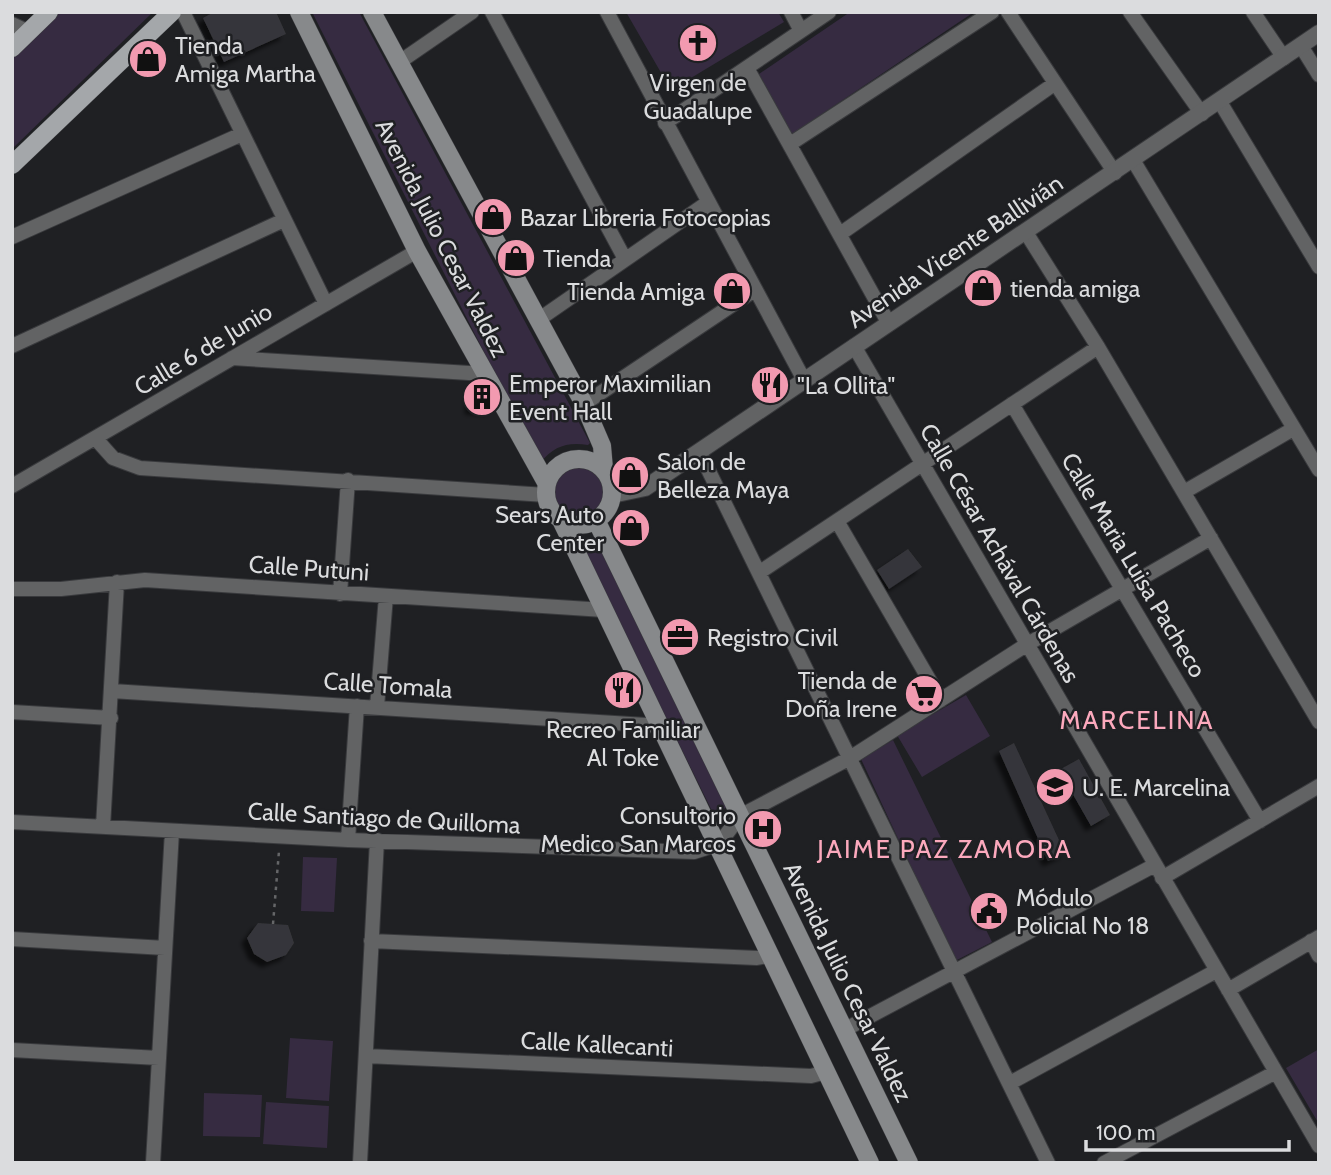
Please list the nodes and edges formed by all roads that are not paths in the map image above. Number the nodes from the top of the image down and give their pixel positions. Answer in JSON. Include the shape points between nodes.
{"nodes":[{"id":1,"x":49,"y":12,"type":"edge"},
{"id":2,"x":172,"y":12,"type":"edge"},
{"id":3,"x":183,"y":12,"type":"edge"},
{"id":4,"x":299,"y":12,"type":"edge"},
{"id":5,"x":372,"y":12,"type":"edge"},
{"id":6,"x":472,"y":12,"type":"edge"},
{"id":7,"x":492,"y":12,"type":"edge"},
{"id":8,"x":607,"y":12,"type":"edge"},
{"id":9,"x":791,"y":12,"type":"edge"},
{"id":10,"x":830,"y":12,"type":"edge"},
{"id":11,"x":992,"y":12,"type":"edge"},
{"id":12,"x":1008,"y":12,"type":"edge"},
{"id":13,"x":1130,"y":12,"type":"edge"},
{"id":14,"x":1253,"y":12,"type":"edge"},
{"id":15,"x":12,"y":24,"type":"edge"},
{"id":16,"x":801,"y":31,"type":"junction"},
{"id":17,"x":29,"y":32,"type":"junction"},
{"id":18,"x":1319,"y":33,"type":"edge"},
{"id":19,"x":1301,"y":46,"type":"junction"},
{"id":20,"x":12,"y":48,"type":"edge"},
{"id":21,"x":1284,"y":58,"type":"junction"},
{"id":22,"x":398,"y":63,"type":"junction"},
{"id":23,"x":747,"y":68,"type":"junction"},
{"id":24,"x":1319,"y":75,"type":"edge"},
{"id":25,"x":1054,"y":84,"type":"junction"},
{"id":26,"x":1220,"y":102,"type":"junction"},
{"id":27,"x":1202,"y":114,"type":"junction"},
{"id":28,"x":664,"y":123,"type":"junction"},
{"id":29,"x":242,"y":134,"type":"junction"},
{"id":30,"x":790,"y":144,"type":"junction"},
{"id":31,"x":1133,"y":160,"type":"junction"},
{"id":32,"x":12,"y":165,"type":"edge"},
{"id":33,"x":1115,"y":173,"type":"junction"},
{"id":34,"x":707,"y":203,"type":"junction"},
{"id":35,"x":284,"y":220,"type":"junction"},
{"id":36,"x":1025,"y":231,"type":"junction"},
{"id":37,"x":840,"y":234,"type":"junction"},
{"id":38,"x":12,"y":237,"type":"edge"},
{"id":39,"x":417,"y":251,"type":"junction"},
{"id":40,"x":625,"y":259,"type":"junction"},
{"id":41,"x":1319,"y":267,"type":"edge"},
{"id":42,"x":753,"y":291,"type":"junction"},
{"id":43,"x":326,"y":304,"type":"junction"},
{"id":44,"x":538,"y":320,"type":"junction"},
{"id":45,"x":888,"y":322,"type":"junction"},
{"id":46,"x":12,"y":346,"type":"edge"},
{"id":47,"x":854,"y":346,"type":"junction"},
{"id":48,"x":1098,"y":347,"type":"junction"},
{"id":49,"x":230,"y":358,"type":"junction"},
{"id":50,"x":485,"y":374,"type":"junction"},
{"id":51,"x":804,"y":380,"type":"junction"},
{"id":52,"x":584,"y":404,"type":"junction"},
{"id":53,"x":1012,"y":404,"type":"junction"},
{"id":54,"x":1293,"y":429,"type":"junction"},
{"id":55,"x":96,"y":439,"type":"junction"},
{"id":56,"x":699,"y":451,"type":"junction"},
{"id":57,"x":923,"y":464,"type":"junction"},
{"id":58,"x":604,"y":469,"type":"junction"},
{"id":59,"x":1319,"y":470,"type":"edge"},
{"id":60,"x":348,"y":480,"type":"junction"},
{"id":61,"x":14,"y":481,"type":"edge"},
{"id":62,"x":547,"y":489,"type":"junction"},
{"id":63,"x":1184,"y":492,"type":"junction"},
{"id":64,"x":612,"y":495,"type":"junction"},
{"id":65,"x":561,"y":520,"type":"junction"},
{"id":66,"x":596,"y":520,"type":"junction"},
{"id":67,"x":837,"y":521,"type":"junction"},
{"id":68,"x":1211,"y":538,"type":"junction"},
{"id":69,"x":760,"y":572,"type":"junction"},
{"id":70,"x":117,"y":582,"type":"junction"},
{"id":71,"x":12,"y":589,"type":"edge"},
{"id":72,"x":1121,"y":590,"type":"junction"},
{"id":73,"x":340,"y":594,"type":"junction"},
{"id":74,"x":386,"y":596,"type":"junction"},
{"id":75,"x":604,"y":610,"type":"junction"},
{"id":76,"x":1026,"y":645,"type":"junction"},
{"id":77,"x":112,"y":691,"type":"junction"},
{"id":78,"x":941,"y":700,"type":"junction"},
{"id":79,"x":357,"y":705,"type":"junction"},
{"id":80,"x":377,"y":707,"type":"junction"},
{"id":81,"x":12,"y":712,"type":"edge"},
{"id":82,"x":111,"y":718,"type":"junction"},
{"id":83,"x":1319,"y":722,"type":"edge"},
{"id":84,"x":662,"y":726,"type":"junction"},
{"id":85,"x":850,"y":758,"type":"junction"},
{"id":86,"x":1319,"y":786,"type":"edge"},
{"id":87,"x":740,"y":816,"type":"junction"},
{"id":88,"x":1260,"y":821,"type":"junction"},
{"id":89,"x":12,"y":822,"type":"edge"},
{"id":90,"x":103,"y":827,"type":"junction"},
{"id":91,"x":172,"y":831,"type":"junction"},
{"id":92,"x":348,"y":840,"type":"junction"},
{"id":93,"x":376,"y":840,"type":"junction"},
{"id":94,"x":719,"y":844,"type":"junction"},
{"id":95,"x":1155,"y":865,"type":"junction"},
{"id":96,"x":1162,"y":878,"type":"junction"},
{"id":97,"x":12,"y":939,"type":"edge"},
{"id":98,"x":1315,"y":939,"type":"edge"},
{"id":99,"x":371,"y":941,"type":"junction"},
{"id":100,"x":165,"y":948,"type":"junction"},
{"id":101,"x":772,"y":955,"type":"junction"},
{"id":102,"x":1319,"y":956,"type":"edge"},
{"id":103,"x":1216,"y":971,"type":"junction"},
{"id":104,"x":953,"y":972,"type":"junction"},
{"id":105,"x":1228,"y":990,"type":"junction"},
{"id":106,"x":844,"y":1030,"type":"junction"},
{"id":107,"x":12,"y":1050,"type":"edge"},
{"id":108,"x":366,"y":1056,"type":"junction"},
{"id":109,"x":159,"y":1058,"type":"junction"},
{"id":110,"x":826,"y":1072,"type":"junction"},
{"id":111,"x":1276,"y":1072,"type":"junction"},
{"id":112,"x":1010,"y":1083,"type":"junction"},
{"id":113,"x":1319,"y":1146,"type":"edge"},
{"id":114,"x":153,"y":1163,"type":"edge"},
{"id":115,"x":360,"y":1163,"type":"edge"},
{"id":116,"x":870,"y":1163,"type":"edge"},
{"id":117,"x":909,"y":1163,"type":"edge"},
{"id":118,"x":1048,"y":1163,"type":"edge"},
{"id":119,"x":1104,"y":1163,"type":"edge"}],
"edges":[{"from":1,"to":17,"type":"main road"},
{"from":2,"to":32,"type":"main road"},
{"from":3,"to":29,"type":"street"},
{"from":4,"to":39,"type":"main road","name":"Avenida Julio Cesar Valdez"},
{"from":5,"to":22,"type":"main road","name":"Avenida Julio Cesar Valdez"},
{"from":6,"to":22,"type":"street"},
{"from":7,"to":40,"type":"street"},
{"from":8,"to":28,"type":"street"},
{"from":9,"to":16,"type":"street"},
{"from":10,"to":16,"type":"street"},
{"from":11,"to":30,"type":"street"},
{"from":12,"to":25,"type":"street"},
{"from":13,"to":27,"type":"street"},
{"from":14,"to":21,"type":"street"},
{"from":15,"to":17,"type":"street"},
{"from":16,"to":23,"type":"street"},
{"from":17,"to":20,"type":"main road"},
{"from":18,"to":19,"type":"street","name":"Avenida Vicente Ballivián"},
{"from":19,"to":21,"type":"street","name":"Avenida Vicente Ballivián"},
{"from":19,"to":24,"type":"street"},
{"from":21,"to":26,"type":"street","name":"Avenida Vicente Ballivián"},
{"from":22,"to":44,"type":"main road","name":"Avenida Julio Cesar Valdez"},
{"from":23,"to":28,"type":"street"},
{"from":23,"to":30,"type":"street"},
{"from":25,"to":33,"type":"street"},
{"from":25,"to":37,"type":"street"},
{"from":26,"to":27,"type":"street","name":"Avenida Vicente Ballivián"},
{"from":26,"to":41,"type":"street"},
{"from":27,"to":31,"type":"street","name":"Avenida Vicente Ballivián"},
{"from":28,"to":34,"type":"street"},
{"from":29,"to":35,"type":"street"},
{"from":29,"to":38,"type":"street"},
{"from":30,"to":37,"type":"street"},
{"from":31,"to":33,"type":"street","name":"Avenida Vicente Ballivián"},
{"from":31,"to":54,"type":"street"},
{"from":33,"to":36,"type":"street","name":"Avenida Vicente Ballivián"},
{"from":34,"to":40,"type":"street"},
{"from":34,"to":42,"type":"street"},
{"from":35,"to":43,"type":"street"},
{"from":35,"to":46,"type":"street"},
{"from":36,"to":45,"type":"street","name":"Avenida Vicente Ballivián"},
{"from":36,"to":48,"type":"street"},
{"from":37,"to":45,"type":"street"},
{"from":39,"to":43,"type":"street","name":"Calle 6 de Junio"},
{"from":39,"to":50,"type":"main road","name":"Avenida Julio Cesar Valdez"},
{"from":40,"to":44,"type":"street"},
{"from":42,"to":51,"type":"street"},
{"from":42,"to":52,"type":"street"},
{"from":43,"to":49,"type":"street","name":"Calle 6 de Junio"},
{"from":44,"to":52,"type":"main road","name":"Avenida Julio Cesar Valdez"},
{"from":45,"to":47,"type":"street","name":"Avenida Vicente Ballivián"},
{"from":47,"to":51,"type":"street","name":"Avenida Vicente Ballivián"},
{"from":47,"to":57,"type":"street","name":"Calle César Achával Cárdenas"},
{"from":48,"to":53,"type":"street"},
{"from":48,"to":63,"type":"street"},
{"from":49,"to":50,"type":"street"},
{"from":49,"to":55,"type":"street","name":"Calle 6 de Junio"},
{"from":50,"to":62,"type":"main road","name":"Avenida Julio Cesar Valdez"},
{"from":51,"to":56,"type":"street","name":"Avenida Vicente Ballivián"},
{"from":52,"to":58,"type":"main road","name":"Avenida Julio Cesar Valdez","via":[[602,446]]},
{"from":53,"to":57,"type":"street"},
{"from":53,"to":72,"type":"street","name":"Calle Maria Luisa Pacheco"},
{"from":54,"to":59,"type":"street"},
{"from":54,"to":63,"type":"street"},
{"from":55,"to":60,"type":"street","via":[[113,458],[140,468]]},
{"from":55,"to":61,"type":"street","name":"Calle 6 de Junio"},
{"from":56,"to":64,"type":"street","name":"Avenida Vicente Ballivián","via":[[645,488]]},
{"from":56,"to":69,"type":"street"},
{"from":57,"to":67,"type":"street"},
{"from":57,"to":76,"type":"street","name":"Calle César Achával Cárdenas"},
{"from":58,"to":62,"type":"main road","via":[[576,458],[557,467]]},
{"from":58,"to":64,"type":"main road"},
{"from":60,"to":62,"type":"street"},
{"from":60,"to":73,"type":"street"},
{"from":62,"to":65,"type":"main road","via":[[552,511]]},
{"from":63,"to":68,"type":"street"},
{"from":64,"to":66,"type":"main road","via":[[607,510]]},
{"from":65,"to":66,"type":"main road","via":[[584,524]]},
{"from":65,"to":75,"type":"main road"},
{"from":66,"to":87,"type":"main road","name":"Avenida Julio Cesar Valdez"},
{"from":67,"to":69,"type":"street"},
{"from":67,"to":78,"type":"street"},
{"from":68,"to":72,"type":"street"},
{"from":68,"to":83,"type":"street"},
{"from":69,"to":85,"type":"street"},
{"from":70,"to":71,"type":"street","name":"Calle Putuni"},
{"from":70,"to":73,"type":"street","name":"Calle Putuni","via":[[145,580]]},
{"from":70,"to":77,"type":"street"},
{"from":72,"to":76,"type":"street"},
{"from":72,"to":88,"type":"street","name":"Calle Maria Luisa Pacheco"},
{"from":73,"to":74,"type":"street","name":"Calle Putuni"},
{"from":74,"to":75,"type":"street","name":"Calle Putuni"},
{"from":74,"to":80,"type":"street"},
{"from":75,"to":84,"type":"main road"},
{"from":76,"to":78,"type":"street"},
{"from":76,"to":95,"type":"street","name":"Calle César Achával Cárdenas"},
{"from":77,"to":79,"type":"street","name":"Calle Tomala"},
{"from":77,"to":82,"type":"street"},
{"from":78,"to":85,"type":"street"},
{"from":79,"to":80,"type":"street","name":"Calle Tomala"},
{"from":79,"to":92,"type":"street"},
{"from":80,"to":84,"type":"street","name":"Calle Tomala"},
{"from":81,"to":82,"type":"street"},
{"from":82,"to":90,"type":"street"},
{"from":84,"to":94,"type":"main road"},
{"from":85,"to":87,"type":"street"},
{"from":85,"to":104,"type":"street"},
{"from":86,"to":88,"type":"street"},
{"from":87,"to":94,"type":"street"},
{"from":87,"to":106,"type":"main road","name":"Avenida Julio Cesar Valdez"},
{"from":88,"to":96,"type":"street"},
{"from":89,"to":90,"type":"street","name":"Calle Santiago de Quilloma"},
{"from":90,"to":91,"type":"street","name":"Calle Santiago de Quilloma"},
{"from":91,"to":92,"type":"street","name":"Calle Santiago de Quilloma"},
{"from":91,"to":100,"type":"street"},
{"from":92,"to":93,"type":"street","name":"Calle Santiago de Quilloma"},
{"from":93,"to":94,"type":"street","name":"Calle Santiago de Quilloma","via":[[668,853],[694,852]]},
{"from":93,"to":99,"type":"street"},
{"from":94,"to":101,"type":"main road"},
{"from":95,"to":96,"type":"street","name":"Calle César Achával Cárdenas"},
{"from":95,"to":104,"type":"street"},
{"from":96,"to":103,"type":"street","name":"Calle César Achával Cárdenas"},
{"from":97,"to":100,"type":"street"},
{"from":98,"to":102,"type":"street"},
{"from":98,"to":105,"type":"street"},
{"from":99,"to":101,"type":"street","via":[[757,958]]},
{"from":99,"to":108,"type":"street"},
{"from":100,"to":109,"type":"street"},
{"from":101,"to":110,"type":"main road"},
{"from":103,"to":105,"type":"street","name":"Calle César Achával Cárdenas"},
{"from":103,"to":112,"type":"street"},
{"from":104,"to":106,"type":"street"},
{"from":104,"to":112,"type":"street"},
{"from":105,"to":111,"type":"street","name":"Calle César Achával Cárdenas"},
{"from":106,"to":117,"type":"main road","name":"Avenida Julio Cesar Valdez"},
{"from":107,"to":109,"type":"street"},
{"from":108,"to":110,"type":"street","name":"Calle Kallecanti","via":[[811,1076]]},
{"from":108,"to":115,"type":"street"},
{"from":109,"to":114,"type":"street"},
{"from":110,"to":116,"type":"main road"},
{"from":111,"to":113,"type":"street","name":"Calle César Achával Cárdenas"},
{"from":111,"to":119,"type":"street"},
{"from":112,"to":118,"type":"street"}]}
